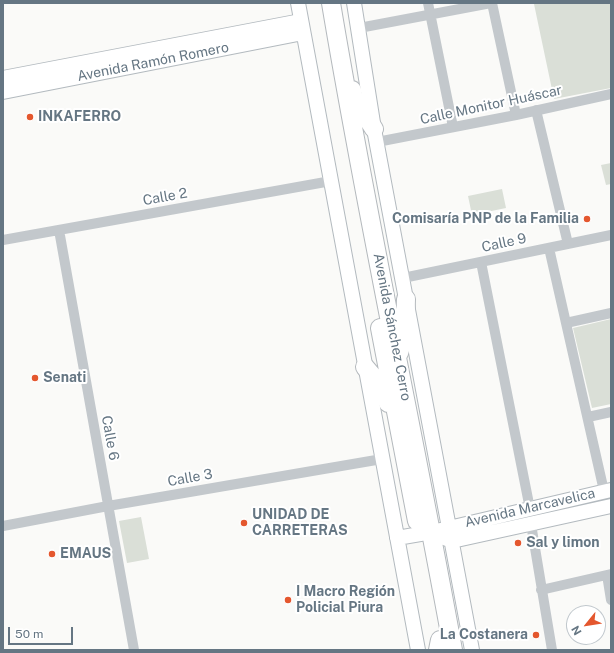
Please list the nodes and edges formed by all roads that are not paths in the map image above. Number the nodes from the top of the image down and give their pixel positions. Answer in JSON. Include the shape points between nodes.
{"nodes":[{"id":1,"x":298,"y":3,"type":"edge"},
{"id":2,"x":320,"y":3,"type":"edge"},
{"id":3,"x":331,"y":3,"type":"edge"},
{"id":4,"x":354,"y":3,"type":"edge"},
{"id":5,"x":428,"y":3,"type":"edge"},
{"id":6,"x":492,"y":3,"type":"edge"},
{"id":7,"x":431,"y":15,"type":"junction"},
{"id":8,"x":302,"y":27,"type":"junction"},
{"id":9,"x":359,"y":28,"type":"junction"},
{"id":10,"x":341,"y":62,"type":"junction"},
{"id":11,"x":3,"y":78,"type":"edge"},
{"id":12,"x":3,"y":92,"type":"edge"},
{"id":13,"x":611,"y":94,"type":"edge"},
{"id":14,"x":536,"y":110,"type":"junction"},
{"id":15,"x":516,"y":115,"type":"junction"},
{"id":16,"x":453,"y":127,"type":"junction"},
{"id":17,"x":376,"y":135,"type":"junction"},
{"id":18,"x":331,"y":182,"type":"junction"},
{"id":19,"x":59,"y":230,"type":"junction"},
{"id":20,"x":611,"y":235,"type":"edge"},
{"id":21,"x":3,"y":240,"type":"edge"},
{"id":22,"x":568,"y":244,"type":"junction"},
{"id":23,"x":549,"y":248,"type":"junction"},
{"id":24,"x":481,"y":262,"type":"junction"},
{"id":25,"x":403,"y":278,"type":"junction"},
{"id":26,"x":406,"y":299,"type":"junction"},
{"id":27,"x":611,"y":313,"type":"edge"},
{"id":28,"x":566,"y":323,"type":"junction"},
{"id":29,"x":398,"y":358,"type":"junction"},
{"id":30,"x":365,"y":366,"type":"junction"},
{"id":31,"x":611,"y":412,"type":"edge"},
{"id":32,"x":588,"y":417,"type":"junction"},
{"id":33,"x":398,"y":426,"type":"junction"},
{"id":34,"x":382,"y":459,"type":"junction"},
{"id":35,"x":608,"y":490,"type":"edge"},
{"id":36,"x":108,"y":506,"type":"junction"},
{"id":37,"x":611,"y":506,"type":"edge"},
{"id":38,"x":530,"y":509,"type":"junction"},
{"id":39,"x":531,"y":524,"type":"junction"},
{"id":40,"x":3,"y":526,"type":"edge"},
{"id":41,"x":426,"y":533,"type":"junction"},
{"id":42,"x":451,"y":534,"type":"junction"},
{"id":43,"x":397,"y":538,"type":"junction"},
{"id":44,"x":609,"y":575,"type":"edge"},
{"id":45,"x":542,"y":590,"type":"junction"},
{"id":46,"x":611,"y":600,"type":"edge"},
{"id":47,"x":443,"y":647,"type":"edge"},
{"id":48,"x":134,"y":650,"type":"edge"},
{"id":49,"x":418,"y":650,"type":"edge"},
{"id":50,"x":472,"y":650,"type":"edge"},
{"id":51,"x":552,"y":650,"type":"edge"}],
"edges":[{"from":1,"to":8,"type":"main road"},
{"from":2,"to":33,"type":"highway","name":"Avenida Sánchez Cerro"},
{"from":3,"to":10,"type":"highway","name":"Avenida Sánchez Cerro"},
{"from":4,"to":9,"type":"main road","name":"Avenida Sánchez Cerro"},
{"from":5,"to":7,"type":"street"},
{"from":6,"to":7,"type":"street"},
{"from":6,"to":15,"type":"street"},
{"from":7,"to":9,"type":"street"},
{"from":7,"to":16,"type":"street"},
{"from":8,"to":11,"type":"main road","name":"Avenida Ramón Romero"},
{"from":8,"to":12,"type":"main road","name":"Avenida Ramón Romero"},
{"from":8,"to":18,"type":"main road"},
{"from":9,"to":17,"type":"main road","name":"Avenida Sánchez Cerro"},
{"from":10,"to":17,"type":"highway","via":[[348,72],[353,96]]},
{"from":10,"to":29,"type":"highway","name":"Avenida Sánchez Cerro"},
{"from":13,"to":14,"type":"street","name":"Calle Monitor Huáscar"},
{"from":14,"to":15,"type":"street","name":"Calle Monitor Huáscar"},
{"from":14,"to":22,"type":"street"},
{"from":15,"to":16,"type":"street","name":"Calle Monitor Huáscar"},
{"from":16,"to":17,"type":"street","name":"Calle Monitor Huáscar"},
{"from":17,"to":25,"type":"main road","name":"Avenida Sánchez Cerro"},
{"from":18,"to":19,"type":"street","name":"Calle 2"},
{"from":18,"to":30,"type":"main road"},
{"from":19,"to":21,"type":"street","name":"Calle 2"},
{"from":19,"to":36,"type":"street","name":"Calle 6"},
{"from":20,"to":22,"type":"street","name":"Calle 9"},
{"from":22,"to":23,"type":"street","name":"Calle 9"},
{"from":23,"to":24,"type":"street","name":"Calle 9"},
{"from":23,"to":28,"type":"street"},
{"from":24,"to":25,"type":"street","name":"Calle 9"},
{"from":24,"to":38,"type":"street"},
{"from":25,"to":26,"type":"main road","name":"Avenida Sánchez Cerro"},
{"from":26,"to":29,"type":"highway","via":[[405,332]]},
{"from":26,"to":42,"type":"main road","name":"Avenida Sánchez Cerro"},
{"from":27,"to":28,"type":"street"},
{"from":28,"to":32,"type":"street"},
{"from":29,"to":41,"type":"highway","name":"Avenida Sánchez Cerro"},
{"from":30,"to":33,"type":"highway","via":[[384,392]]},
{"from":30,"to":34,"type":"main road"},
{"from":31,"to":32,"type":"street"},
{"from":32,"to":35,"type":"street"},
{"from":33,"to":41,"type":"highway","name":"Avenida Sánchez Cerro"},
{"from":34,"to":36,"type":"street","name":"Calle 3"},
{"from":34,"to":43,"type":"main road"},
{"from":35,"to":38,"type":"main road","name":"Avenida Marcavelica"},
{"from":36,"to":40,"type":"street","name":"Calle 3"},
{"from":36,"to":48,"type":"street","name":"Calle 6"},
{"from":37,"to":39,"type":"main road","name":"Avenida Marcavelica"},
{"from":38,"to":42,"type":"main road","name":"Avenida Marcavelica"},
{"from":39,"to":42,"type":"main road","name":"Avenida Marcavelica"},
{"from":39,"to":45,"type":"street"},
{"from":41,"to":42,"type":"main road"},
{"from":41,"to":43,"type":"main road"},
{"from":41,"to":47,"type":"highway","name":"Avenida Sánchez Cerro"},
{"from":42,"to":50,"type":"main road","name":"Avenida Sánchez Cerro"},
{"from":43,"to":49,"type":"main road"},
{"from":44,"to":45,"type":"street"},
{"from":44,"to":46,"type":"street"},
{"from":45,"to":51,"type":"street"}]}
